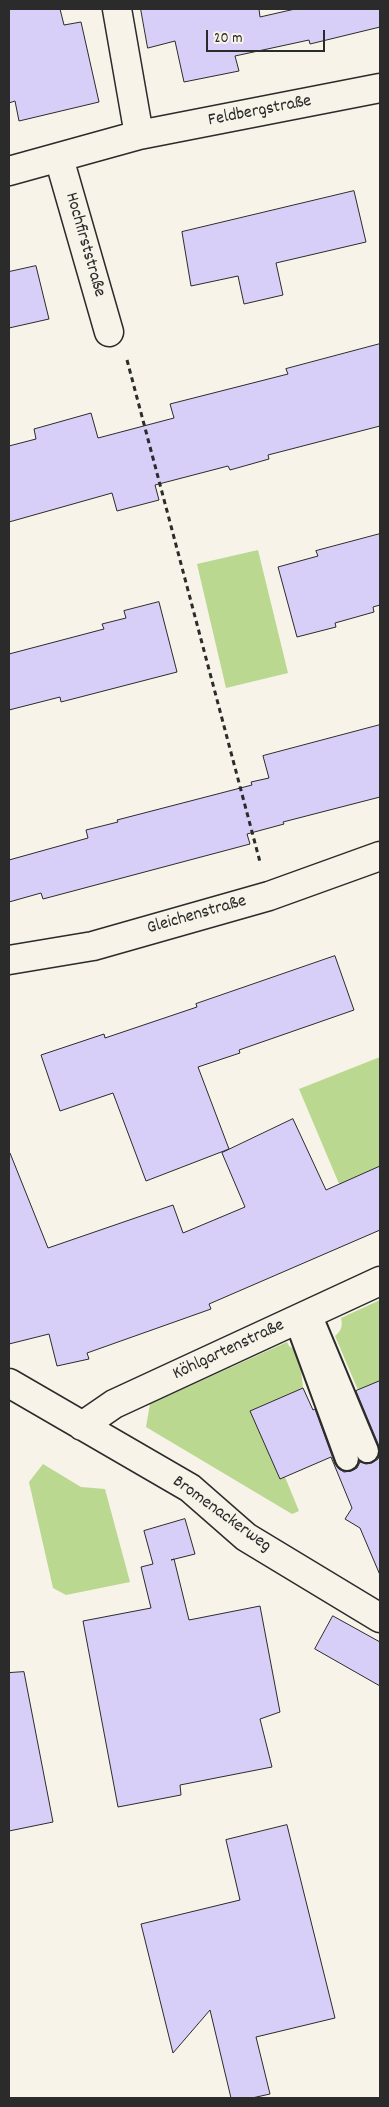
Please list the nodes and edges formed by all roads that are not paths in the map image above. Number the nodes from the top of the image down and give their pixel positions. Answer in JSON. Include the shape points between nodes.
{"nodes":[{"id":1,"x":117,"y":9,"type":"edge"},
{"id":2,"x":380,"y":88,"type":"edge"},
{"id":3,"x":139,"y":135,"type":"junction"},
{"id":4,"x":59,"y":158,"type":"junction"},
{"id":5,"x":9,"y":171,"type":"edge"},
{"id":6,"x":109,"y":332,"type":"road end"},
{"id":7,"x":380,"y":856,"type":"edge"},
{"id":8,"x":9,"y":960,"type":"edge"},
{"id":9,"x":380,"y":1282,"type":"edge"},
{"id":10,"x":303,"y":1317,"type":"junction"},
{"id":11,"x":9,"y":1383,"type":"edge"},
{"id":12,"x":82,"y":1426,"type":"junction"},
{"id":13,"x":357,"y":1455,"type":"dead end"},
{"id":14,"x":380,"y":1618,"type":"edge"}],
"edges":[{"from":1,"to":3,"type":"street"},
{"from":2,"to":3,"type":"street","name":"Feldbergstraße"},
{"from":3,"to":4,"type":"street","name":"Feldbergstraße"},
{"from":4,"to":5,"type":"street","name":"Feldbergstraße"},
{"from":4,"to":6,"type":"street","name":"Hochfirststraße"},
{"from":7,"to":8,"type":"street","name":"Gleichenstraße","via":[[269,896],[93,946]]},
{"from":9,"to":10,"type":"street","name":"Köhlgartenstraße"},
{"from":10,"to":12,"type":"street","name":"Köhlgartenstraße","via":[[114,1404]]},
{"from":10,"to":13,"type":"lane"},
{"from":11,"to":12,"type":"street","name":"Bromenackerweg"},
{"from":12,"to":14,"type":"street","name":"Bromenackerweg","via":[[190,1488],[246,1537]]}]}
